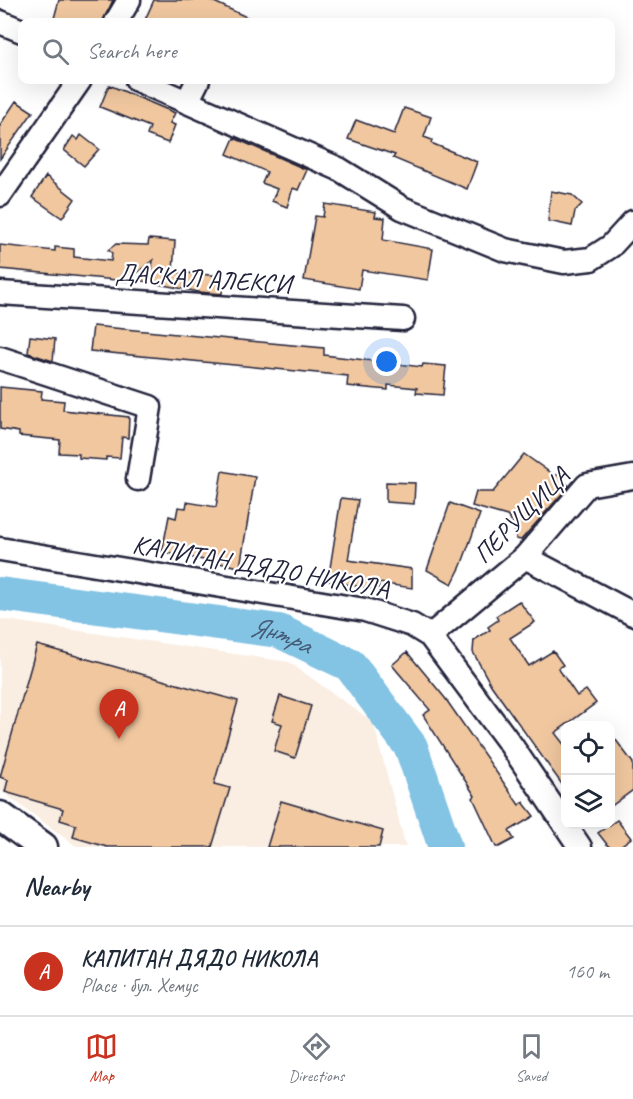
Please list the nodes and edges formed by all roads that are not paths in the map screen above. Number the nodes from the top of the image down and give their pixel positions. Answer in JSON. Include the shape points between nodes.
{"nodes":[{"id":1,"x":129,"y":0,"type":"edge"},
{"id":2,"x":118,"y":18,"type":"edge"},
{"id":3,"x":0,"y":22,"type":"edge"},
{"id":4,"x":18,"y":29,"type":"edge"},
{"id":5,"x":77,"y":84,"type":"edge"},
{"id":6,"x":146,"y":84,"type":"edge"},
{"id":7,"x":196,"y":84,"type":"edge"},
{"id":8,"x":187,"y":102,"type":"junction"},
{"id":9,"x":0,"y":195,"type":"edge"},
{"id":10,"x":633,"y":222,"type":"edge"},
{"id":11,"x":0,"y":293,"type":"edge"},
{"id":12,"x":403,"y":320,"type":"dead end"},
{"id":13,"x":0,"y":358,"type":"edge"},
{"id":14,"x":633,"y":477,"type":"edge"},
{"id":15,"x":138,"y":479,"type":"dead end"},
{"id":16,"x":0,"y":549,"type":"edge"},
{"id":17,"x":525,"y":557,"type":"junction"},
{"id":18,"x":633,"y":614,"type":"edge"},
{"id":19,"x":430,"y":636,"type":"junction"},
{"id":20,"x":0,"y":816,"type":"edge"},
{"id":21,"x":43,"y":847,"type":"edge"},
{"id":22,"x":580,"y":847,"type":"edge"}],
"edges":[{"from":1,"to":2,"type":"street"},
{"from":3,"to":4,"type":"street"},
{"from":5,"to":9,"type":"street"},
{"from":6,"to":8,"type":"street"},
{"from":7,"to":8,"type":"street"},
{"from":8,"to":10,"type":"street","via":[[339,169],[402,208],[505,250],[564,262],[591,259],[611,246]]},
{"from":11,"to":12,"type":"street","name":"ДАСКАЛ АЛЕКСИ"},
{"from":13,"to":15,"type":"street","via":[[150,407]]},
{"from":14,"to":17,"type":"street","name":"ПЕРУЩИЦА","via":[[587,486]]},
{"from":16,"to":19,"type":"street","name":"КАПИТАН ДЯДО НИКОЛА","via":[[365,610],[412,625]]},
{"from":17,"to":18,"type":"street"},
{"from":17,"to":19,"type":"street","name":"ПЕРУЩИЦА"},
{"from":19,"to":22,"type":"street","name":"КАПИТАН ДЯДО НИКОЛА"},
{"from":20,"to":21,"type":"main road"}]}
